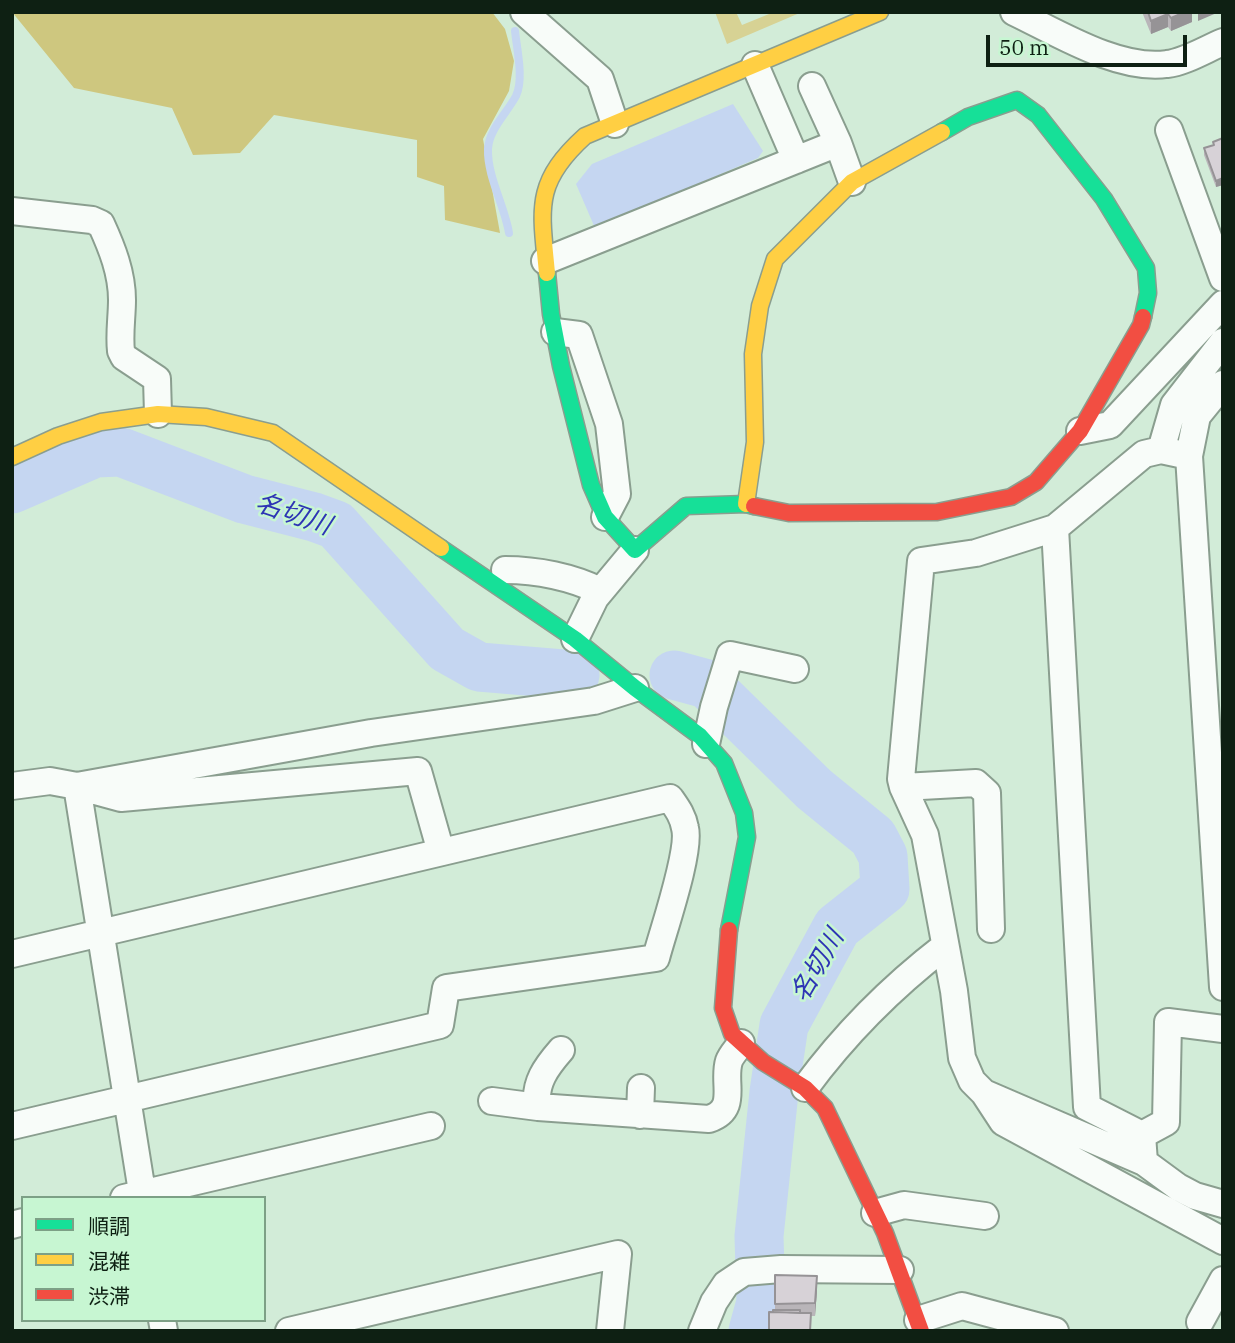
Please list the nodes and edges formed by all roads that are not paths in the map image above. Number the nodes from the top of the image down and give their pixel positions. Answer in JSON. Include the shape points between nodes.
{"nodes":[{"id":1,"x":524,"y":12,"type":"edge"},
{"id":2,"x":880,"y":12,"type":"edge"},
{"id":3,"x":1014,"y":12,"type":"edge"},
{"id":4,"x":1223,"y":42,"type":"edge"},
{"id":5,"x":755,"y":65,"type":"junction"},
{"id":6,"x":812,"y":86,"type":"dead end"},
{"id":7,"x":615,"y":124,"type":"junction"},
{"id":8,"x":1169,"y":130,"type":"dead end"},
{"id":9,"x":838,"y":143,"type":"junction"},
{"id":10,"x":796,"y":160,"type":"junction"},
{"id":11,"x":852,"y":182,"type":"junction"},
{"id":12,"x":12,"y":211,"type":"edge"},
{"id":13,"x":545,"y":261,"type":"junction"},
{"id":14,"x":1223,"y":278,"type":"edge"},
{"id":15,"x":1220,"y":312,"type":"edge"},
{"id":16,"x":555,"y":332,"type":"joint"},
{"id":17,"x":1223,"y":341,"type":"edge"},
{"id":18,"x":1223,"y":384,"type":"edge"},
{"id":19,"x":158,"y":414,"type":"junction"},
{"id":20,"x":1080,"y":430,"type":"junction"},
{"id":21,"x":1161,"y":450,"type":"junction"},
{"id":22,"x":1189,"y":456,"type":"junction"},
{"id":23,"x":12,"y":457,"type":"edge"},
{"id":24,"x":746,"y":503,"type":"junction"},
{"id":25,"x":604,"y":517,"type":"joint"},
{"id":26,"x":1055,"y":528,"type":"junction"},
{"id":27,"x":635,"y":550,"type":"junction"},
{"id":28,"x":505,"y":570,"type":"dead end"},
{"id":29,"x":600,"y":591,"type":"junction"},
{"id":30,"x":575,"y":639,"type":"junction"},
{"id":31,"x":795,"y":669,"type":"dead end"},
{"id":32,"x":635,"y":688,"type":"junction"},
{"id":33,"x":706,"y":744,"type":"junction"},
{"id":34,"x":12,"y":786,"type":"edge"},
{"id":35,"x":77,"y":786,"type":"junction"},
{"id":36,"x":903,"y":788,"type":"junction"},
{"id":37,"x":442,"y":852,"type":"junction"},
{"id":38,"x":991,"y":929,"type":"dead end"},
{"id":39,"x":100,"y":933,"type":"junction"},
{"id":40,"x":944,"y":946,"type":"junction"},
{"id":41,"x":12,"y":954,"type":"edge"},
{"id":42,"x":1223,"y":987,"type":"edge"},
{"id":43,"x":1223,"y":1029,"type":"edge"},
{"id":44,"x":741,"y":1043,"type":"junction"},
{"id":45,"x":561,"y":1050,"type":"dead end"},
{"id":46,"x":641,"y":1088,"type":"dead end"},
{"id":47,"x":805,"y":1088,"type":"junction"},
{"id":48,"x":984,"y":1093,"type":"junction"},
{"id":49,"x":127,"y":1099,"type":"junction"},
{"id":50,"x":492,"y":1101,"type":"dead end"},
{"id":51,"x":538,"y":1107,"type":"junction"},
{"id":52,"x":640,"y":1115,"type":"junction"},
{"id":53,"x":12,"y":1126,"type":"edge"},
{"id":54,"x":431,"y":1126,"type":"dead end"},
{"id":55,"x":1143,"y":1135,"type":"junction"},
{"id":56,"x":1144,"y":1162,"type":"junction"},
{"id":57,"x":136,"y":1196,"type":"edge"},
{"id":58,"x":1223,"y":1204,"type":"edge"},
{"id":59,"x":875,"y":1213,"type":"junction"},
{"id":60,"x":985,"y":1216,"type":"dead end"},
{"id":61,"x":1223,"y":1241,"type":"edge"},
{"id":62,"x":900,"y":1270,"type":"junction"},
{"id":63,"x":1223,"y":1280,"type":"edge"},
{"id":64,"x":1198,"y":1321,"type":"edge"},
{"id":65,"x":920,"y":1326,"type":"edge"},
{"id":66,"x":289,"y":1331,"type":"edge"},
{"id":67,"x":610,"y":1331,"type":"edge"},
{"id":68,"x":702,"y":1331,"type":"edge"},
{"id":69,"x":1055,"y":1331,"type":"edge"}],
"edges":[{"from":1,"to":7,"type":"street","via":[[600,79]]},
{"from":2,"to":5,"type":"street"},
{"from":3,"to":4,"type":"street","via":[[1115,59],[1144,65],[1170,64]]},
{"from":5,"to":7,"type":"street"},
{"from":5,"to":10,"type":"street"},
{"from":6,"to":9,"type":"street"},
{"from":7,"to":13,"type":"street","via":[[585,136],[551,174],[542,222]]},
{"from":8,"to":14,"type":"street"},
{"from":9,"to":10,"type":"street"},
{"from":9,"to":11,"type":"street"},
{"from":10,"to":13,"type":"street"},
{"from":11,"to":20,"type":"street","via":[[968,117],[1017,100],[1038,115],[1104,199],[1146,268],[1148,293],[1141,325]]},
{"from":11,"to":24,"type":"street","via":[[775,259],[760,306],[753,354],[755,442]]},
{"from":12,"to":19,"type":"street","via":[[102,224],[119,277],[121,351],[157,379]]},
{"from":13,"to":16,"type":"street"},
{"from":15,"to":20,"type":"street","via":[[1110,425]]},
{"from":16,"to":25,"type":"street","via":[[579,335],[609,424],[617,494]]},
{"from":17,"to":21,"type":"street","via":[[1174,405]]},
{"from":18,"to":22,"type":"street","via":[[1197,416]]},
{"from":19,"to":23,"type":"street","via":[[102,422]]},
{"from":19,"to":30,"type":"street","via":[[206,417],[273,433]]},
{"from":20,"to":24,"type":"street","via":[[1036,482],[1010,497],[980,505],[937,512],[789,513]]},
{"from":21,"to":22,"type":"street"},
{"from":21,"to":26,"type":"street","via":[[1144,454]]},
{"from":22,"to":42,"type":"street"},
{"from":24,"to":27,"type":"street","via":[[686,506]]},
{"from":25,"to":27,"type":"street"},
{"from":26,"to":36,"type":"street","via":[[976,553],[921,561]]},
{"from":26,"to":55,"type":"street","via":[[1087,1107]]},
{"from":27,"to":29,"type":"street"},
{"from":28,"to":29,"type":"street","via":[[581,582]]},
{"from":29,"to":30,"type":"street"},
{"from":30,"to":32,"type":"street"},
{"from":31,"to":33,"type":"street","via":[[730,655]]},
{"from":32,"to":33,"type":"street"},
{"from":32,"to":35,"type":"street","via":[[594,701],[397,729]]},
{"from":33,"to":44,"type":"street","via":[[724,763],[744,813],[747,837],[729,932],[723,1008],[732,1034]]},
{"from":34,"to":35,"type":"street","via":[[50,781]]},
{"from":35,"to":37,"type":"street","via":[[121,798],[418,771]]},
{"from":35,"to":39,"type":"street"},
{"from":36,"to":38,"type":"street","via":[[976,783],[986,793]]},
{"from":36,"to":40,"type":"street","via":[[925,835]]},
{"from":37,"to":39,"type":"street"},
{"from":37,"to":49,"type":"street","via":[[670,798],[686,830],[656,958],[446,988],[440,1025]]},
{"from":39,"to":41,"type":"street"},
{"from":39,"to":49,"type":"street"},
{"from":40,"to":47,"type":"street","via":[[903,978]]},
{"from":40,"to":48,"type":"street","via":[[962,1058],[972,1081]]},
{"from":43,"to":55,"type":"street","via":[[1168,1022],[1166,1122]]},
{"from":44,"to":47,"type":"street"},
{"from":44,"to":52,"type":"street","via":[[729,1061],[726,1106],[715,1117]]},
{"from":45,"to":51,"type":"street","via":[[543,1073]]},
{"from":46,"to":52,"type":"street"},
{"from":47,"to":59,"type":"street","via":[[825,1108]]},
{"from":48,"to":56,"type":"street"},
{"from":48,"to":61,"type":"street","via":[[1003,1122]]},
{"from":49,"to":53,"type":"street"},
{"from":49,"to":57,"type":"street"},
{"from":50,"to":51,"type":"street"},
{"from":51,"to":52,"type":"street"},
{"from":54,"to":57,"type":"street"},
{"from":55,"to":56,"type":"street"},
{"from":56,"to":58,"type":"street","via":[[1178,1187]]},
{"from":59,"to":60,"type":"street","via":[[904,1205]]},
{"from":59,"to":62,"type":"street"},
{"from":62,"to":65,"type":"street"},
{"from":62,"to":68,"type":"street","via":[[744,1272],[726,1284]]},
{"from":63,"to":64,"type":"street"},
{"from":65,"to":69,"type":"street","via":[[962,1306]]},
{"from":66,"to":67,"type":"street","via":[[618,1254]]}]}
